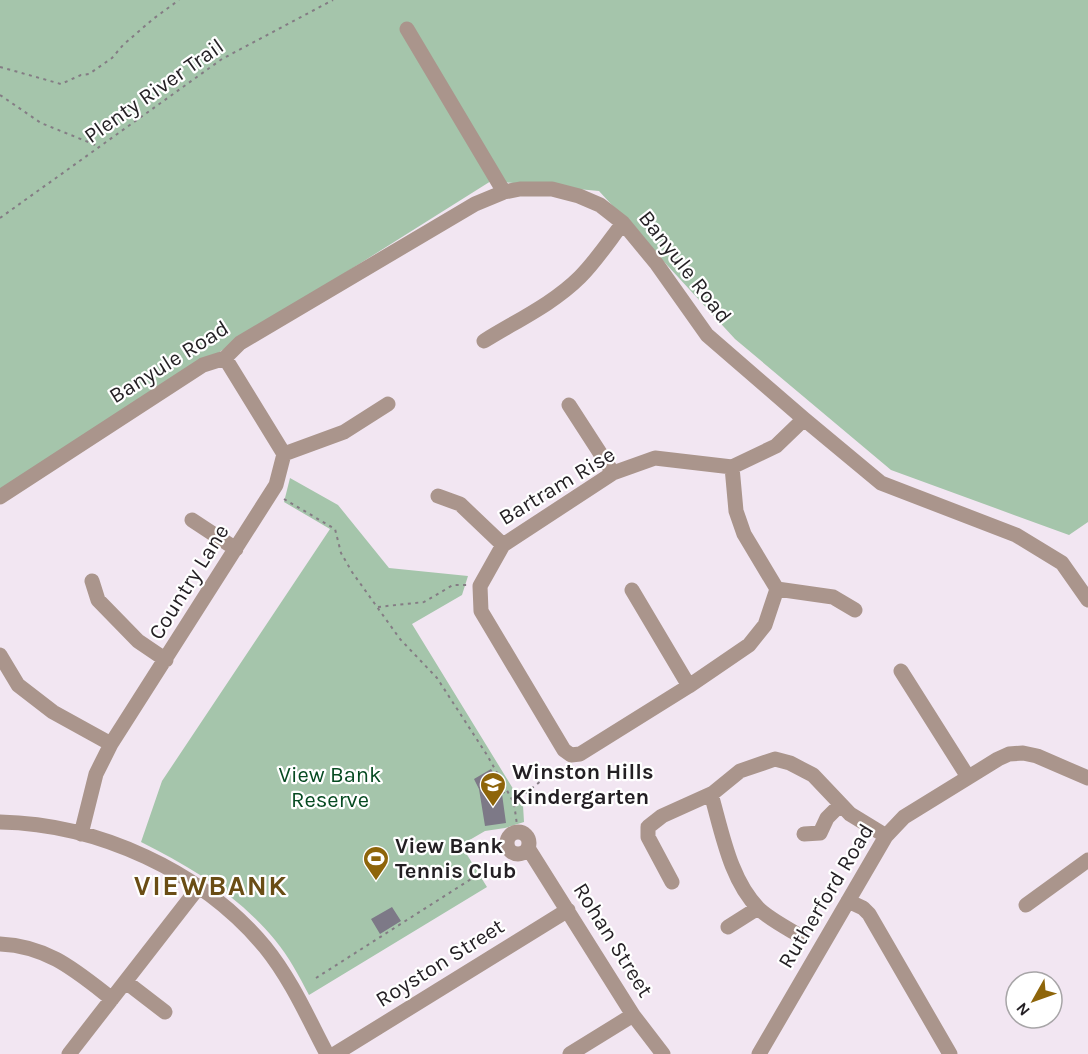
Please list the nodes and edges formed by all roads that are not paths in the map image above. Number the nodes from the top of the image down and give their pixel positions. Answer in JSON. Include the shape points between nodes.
{"nodes":[{"id":1,"x":407,"y":29,"type":"dead end"},
{"id":2,"x":504,"y":192,"type":"junction"},
{"id":3,"x":623,"y":223,"type":"junction"},
{"id":4,"x":484,"y":340,"type":"dead end"},
{"id":5,"x":225,"y":358,"type":"junction"},
{"id":6,"x":388,"y":404,"type":"dead end"},
{"id":7,"x":569,"y":405,"type":"dead end"},
{"id":8,"x":804,"y":419,"type":"junction"},
{"id":9,"x":285,"y":454,"type":"junction"},
{"id":10,"x":732,"y":467,"type":"junction"},
{"id":11,"x":613,"y":473,"type":"junction"},
{"id":12,"x":438,"y":496,"type":"dead end"},
{"id":13,"x":0,"y":497,"type":"edge"},
{"id":14,"x":192,"y":520,"type":"dead end"},
{"id":15,"x":503,"y":545,"type":"junction"},
{"id":16,"x":236,"y":549,"type":"junction"},
{"id":17,"x":92,"y":581,"type":"dead end"},
{"id":18,"x":632,"y":590,"type":"dead end"},
{"id":19,"x":777,"y":590,"type":"junction"},
{"id":20,"x":1088,"y":600,"type":"edge"},
{"id":21,"x":855,"y":610,"type":"dead end"},
{"id":22,"x":0,"y":656,"type":"edge"},
{"id":23,"x":166,"y":660,"type":"junction"},
{"id":24,"x":901,"y":671,"type":"dead end"},
{"id":25,"x":689,"y":686,"type":"junction"},
{"id":26,"x":111,"y":744,"type":"junction"},
{"id":27,"x":968,"y":777,"type":"junction"},
{"id":28,"x":1088,"y":778,"type":"edge"},
{"id":29,"x":711,"y":794,"type":"junction"},
{"id":30,"x":840,"y":805,"type":"junction"},
{"id":31,"x":0,"y":822,"type":"edge"},
{"id":32,"x":514,"y":832,"type":"road end"},
{"id":33,"x":81,"y":834,"type":"junction"},
{"id":34,"x":804,"y":834,"type":"dead end"},
{"id":35,"x":886,"y":836,"type":"junction"},
{"id":36,"x":1088,"y":860,"type":"edge"},
{"id":37,"x":672,"y":882,"type":"dead end"},
{"id":38,"x":198,"y":888,"type":"junction"},
{"id":39,"x":848,"y":901,"type":"junction"},
{"id":40,"x":1026,"y":905,"type":"dead end"},
{"id":41,"x":758,"y":908,"type":"junction"},
{"id":42,"x":568,"y":910,"type":"junction"},
{"id":43,"x":728,"y":927,"type":"dead end"},
{"id":44,"x":802,"y":937,"type":"dead end"},
{"id":45,"x":0,"y":944,"type":"edge"},
{"id":46,"x":126,"y":982,"type":"junction"},
{"id":47,"x":112,"y":999,"type":"junction"},
{"id":48,"x":165,"y":1012,"type":"dead end"},
{"id":49,"x":633,"y":1015,"type":"junction"},
{"id":50,"x":69,"y":1054,"type":"edge"},
{"id":51,"x":327,"y":1054,"type":"edge"},
{"id":52,"x":335,"y":1054,"type":"edge"},
{"id":53,"x":570,"y":1054,"type":"edge"},
{"id":54,"x":663,"y":1054,"type":"edge"},
{"id":55,"x":759,"y":1054,"type":"edge"},
{"id":56,"x":950,"y":1054,"type":"edge"}],
"edges":[{"from":1,"to":2,"type":"street"},
{"from":2,"to":3,"type":"street","name":"Banyule Road","via":[[552,189],[579,196],[600,205]]},
{"from":2,"to":5,"type":"street","name":"Banyule Road","via":[[475,204],[240,343]]},
{"from":3,"to":4,"type":"street","via":[[578,279],[547,303]]},
{"from":3,"to":8,"type":"street","name":"Banyule Road","via":[[706,334]]},
{"from":5,"to":9,"type":"street"},
{"from":5,"to":13,"type":"street","name":"Banyule Road","via":[[204,365]]},
{"from":6,"to":9,"type":"street","via":[[344,432]]},
{"from":7,"to":11,"type":"street"},
{"from":8,"to":10,"type":"street","via":[[776,447]]},
{"from":8,"to":20,"type":"street","name":"Banyule Road","via":[[881,483],[1017,535],[1062,563]]},
{"from":9,"to":16,"type":"street","name":"Country Lane","via":[[276,485]]},
{"from":10,"to":11,"type":"street","name":"Bartram Rise","via":[[655,458]]},
{"from":10,"to":19,"type":"street","via":[[736,511],[744,534]]},
{"from":11,"to":15,"type":"street","name":"Bartram Rise"},
{"from":12,"to":15,"type":"street","via":[[460,504]]},
{"from":14,"to":16,"type":"street"},
{"from":15,"to":25,"type":"street","name":"Bartram Rise","via":[[480,586],[481,611],[568,760]]},
{"from":16,"to":23,"type":"street","name":"Country Lane"},
{"from":17,"to":23,"type":"street","via":[[98,600],[138,641]]},
{"from":18,"to":25,"type":"street"},
{"from":19,"to":21,"type":"street","via":[[833,597]]},
{"from":19,"to":25,"type":"street","via":[[765,625],[749,645]]},
{"from":22,"to":26,"type":"street","via":[[18,686],[53,712]]},
{"from":23,"to":26,"type":"street","name":"Country Lane"},
{"from":24,"to":27,"type":"street"},
{"from":26,"to":33,"type":"street","name":"Country Lane","via":[[96,774]]},
{"from":27,"to":28,"type":"street","name":"Rutherford Road","via":[[1016,753],[1037,756]]},
{"from":27,"to":35,"type":"street","name":"Rutherford Road","via":[[904,817]]},
{"from":29,"to":30,"type":"street","via":[[740,771],[775,759],[819,779]]},
{"from":29,"to":37,"type":"street","via":[[662,816],[647,830]]},
{"from":29,"to":41,"type":"street","via":[[733,865]]},
{"from":30,"to":34,"type":"street","via":[[827,818],[820,833]]},
{"from":30,"to":35,"type":"street"},
{"from":31,"to":33,"type":"street"},
{"from":32,"to":42,"type":"street","name":"Rohan Street","via":[[527,835],[528,848]]},
{"from":33,"to":38,"type":"street","via":[[137,854]]},
{"from":35,"to":39,"type":"street","name":"Rutherford Road"},
{"from":36,"to":40,"type":"street"},
{"from":38,"to":46,"type":"street"},
{"from":38,"to":51,"type":"street","via":[[234,915],[266,949]]},
{"from":39,"to":55,"type":"street","name":"Rutherford Road"},
{"from":39,"to":56,"type":"street","via":[[869,914]]},
{"from":41,"to":43,"type":"street"},
{"from":41,"to":44,"type":"street"},
{"from":42,"to":49,"type":"street","name":"Rohan Street"},
{"from":42,"to":52,"type":"street","name":"Royston Street"},
{"from":45,"to":47,"type":"street","via":[[29,948],[58,959]]},
{"from":46,"to":47,"type":"street"},
{"from":46,"to":48,"type":"street"},
{"from":47,"to":50,"type":"street"},
{"from":49,"to":53,"type":"street"},
{"from":49,"to":54,"type":"street","name":"Rohan Street"}]}
